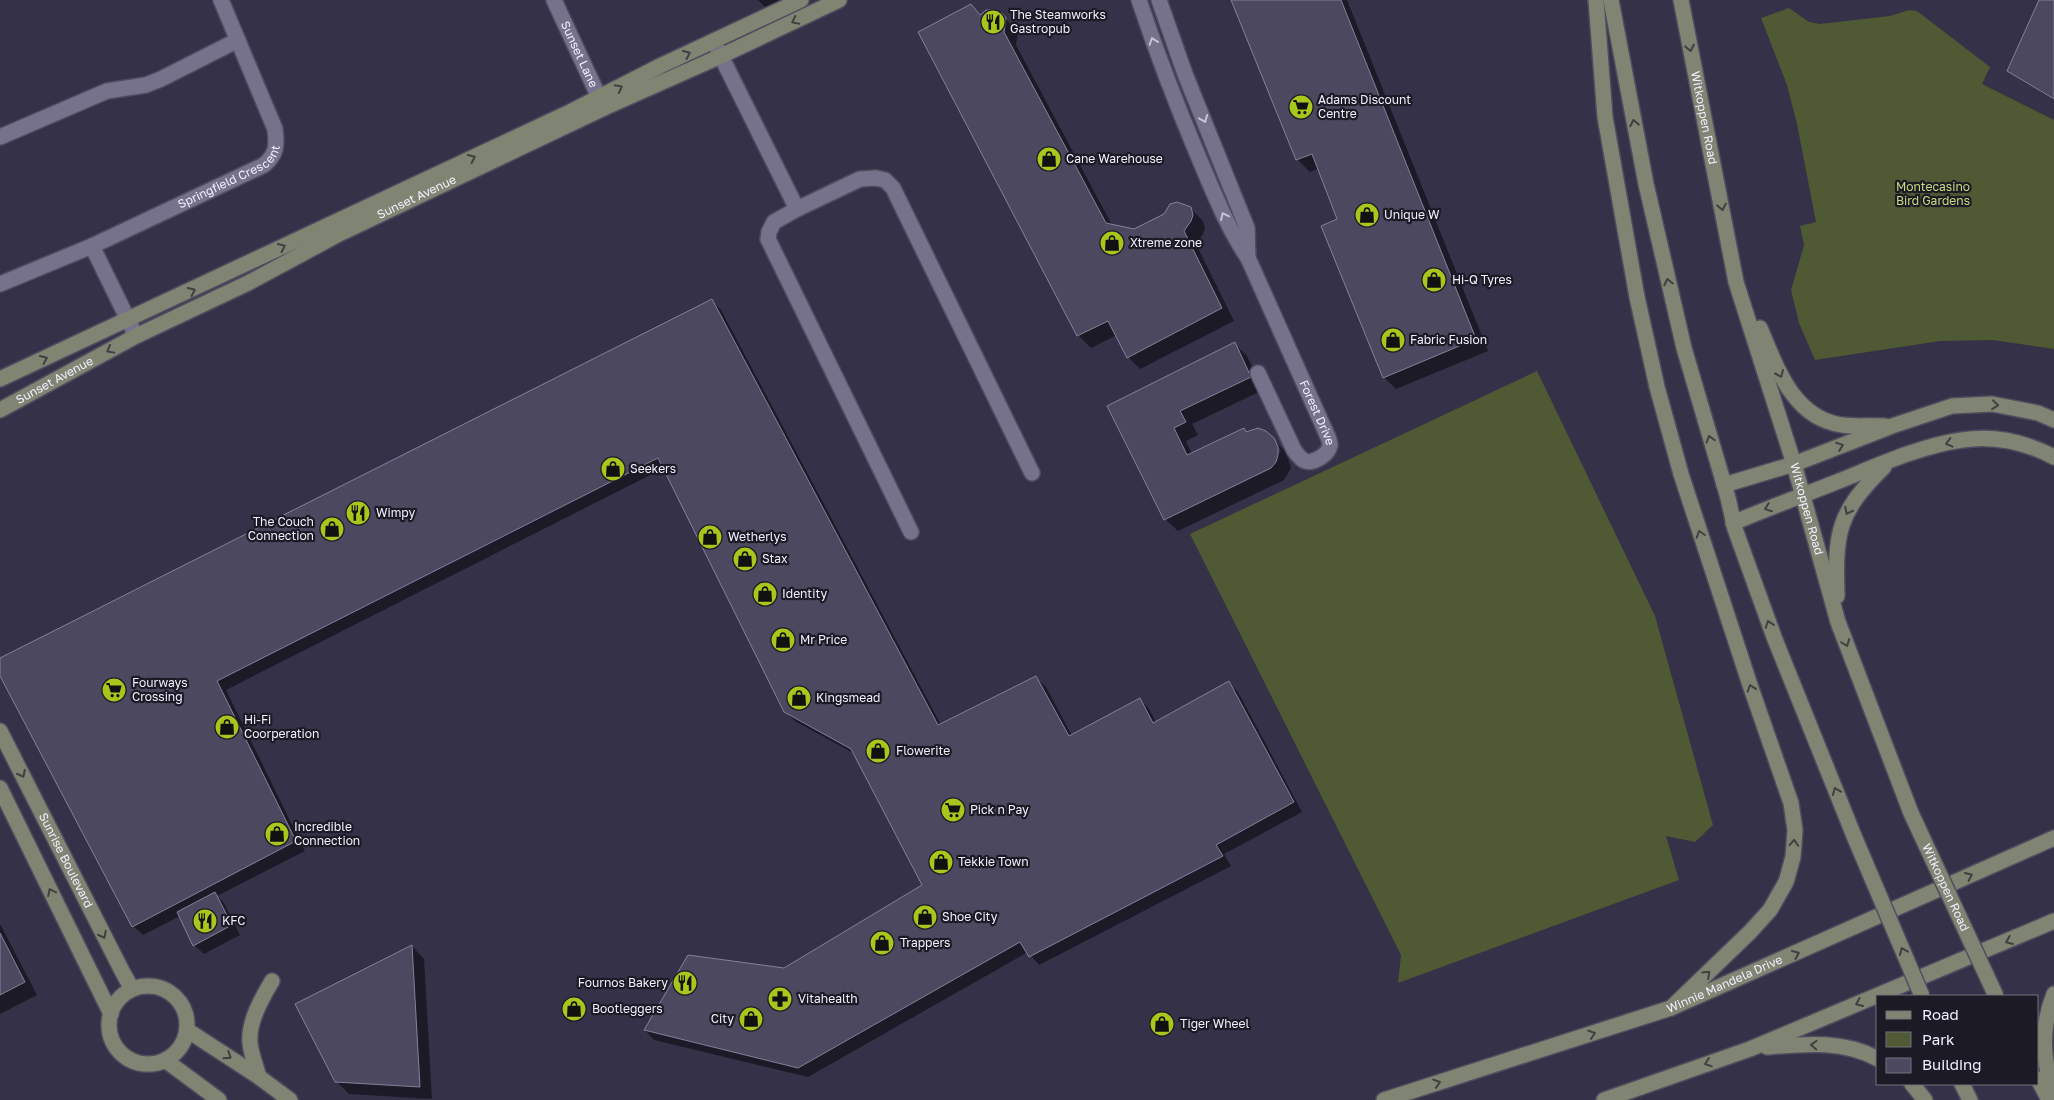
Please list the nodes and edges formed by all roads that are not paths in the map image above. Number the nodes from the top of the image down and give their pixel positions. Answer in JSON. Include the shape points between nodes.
{"nodes":[{"id":1,"x":221,"y":0,"type":"edge"},
{"id":2,"x":554,"y":0,"type":"edge"},
{"id":3,"x":801,"y":0,"type":"edge"},
{"id":4,"x":838,"y":0,"type":"edge"},
{"id":5,"x":1139,"y":0,"type":"edge"},
{"id":6,"x":1159,"y":0,"type":"edge"},
{"id":7,"x":1596,"y":0,"type":"edge"},
{"id":8,"x":1611,"y":0,"type":"edge"},
{"id":9,"x":1681,"y":0,"type":"edge"},
{"id":10,"x":238,"y":40,"type":"junction"},
{"id":11,"x":714,"y":41,"type":"junction"},
{"id":12,"x":721,"y":56,"type":"junction"},
{"id":13,"x":602,"y":103,"type":"junction"},
{"id":14,"x":0,"y":137,"type":"edge"},
{"id":15,"x":797,"y":209,"type":"junction"},
{"id":16,"x":92,"y":246,"type":"junction"},
{"id":17,"x":1248,"y":258,"type":"junction"},
{"id":18,"x":1736,"y":282,"type":"junction"},
{"id":19,"x":0,"y":284,"type":"edge"},
{"id":20,"x":128,"y":319,"type":"junction"},
{"id":21,"x":136,"y":336,"type":"junction"},
{"id":22,"x":1258,"y":373,"type":"dead end"},
{"id":23,"x":0,"y":379,"type":"edge"},
{"id":24,"x":0,"y":410,"type":"edge"},
{"id":25,"x":2054,"y":420,"type":"edge"},
{"id":26,"x":1892,"y":426,"type":"junction"},
{"id":27,"x":2054,"y":457,"type":"edge"},
{"id":28,"x":1890,"y":461,"type":"junction"},
{"id":29,"x":1794,"y":464,"type":"junction"},
{"id":30,"x":1032,"y":474,"type":"dead end"},
{"id":31,"x":1724,"y":486,"type":"junction"},
{"id":32,"x":1803,"y":496,"type":"junction"},
{"id":33,"x":1733,"y":524,"type":"junction"},
{"id":34,"x":911,"y":532,"type":"dead end"},
{"id":35,"x":1838,"y":622,"type":"junction"},
{"id":36,"x":0,"y":731,"type":"edge"},
{"id":37,"x":0,"y":788,"type":"edge"},
{"id":38,"x":2052,"y":838,"type":"edge"},
{"id":39,"x":2054,"y":921,"type":"edge"},
{"id":40,"x":272,"y":981,"type":"dead end"},
{"id":41,"x":132,"y":989,"type":"junction"},
{"id":42,"x":2054,"y":994,"type":"edge"},
{"id":43,"x":1878,"y":995,"type":"edge"},
{"id":44,"x":1922,"y":995,"type":"edge"},
{"id":45,"x":1996,"y":995,"type":"edge"},
{"id":46,"x":1876,"y":996,"type":"edge"},
{"id":47,"x":1671,"y":1008,"type":"junction"},
{"id":48,"x":111,"y":1014,"type":"junction"},
{"id":49,"x":187,"y":1030,"type":"junction"},
{"id":50,"x":1750,"y":1049,"type":"junction"},
{"id":51,"x":1876,"y":1058,"type":"edge"},
{"id":52,"x":164,"y":1060,"type":"junction"},
{"id":53,"x":259,"y":1077,"type":"junction"},
{"id":54,"x":2039,"y":1081,"type":"edge"},
{"id":55,"x":1913,"y":1085,"type":"edge"},
{"id":56,"x":1962,"y":1085,"type":"edge"},
{"id":57,"x":2054,"y":1091,"type":"edge"},
{"id":58,"x":220,"y":1100,"type":"edge"},
{"id":59,"x":290,"y":1100,"type":"edge"},
{"id":60,"x":1384,"y":1100,"type":"edge"},
{"id":61,"x":1604,"y":1100,"type":"edge"},
{"id":62,"x":1925,"y":1100,"type":"edge"},
{"id":63,"x":1970,"y":1100,"type":"edge"},
{"id":64,"x":2048,"y":1100,"type":"edge"}],
"edges":[{"from":1,"to":10,"type":"street","name":"Springfield Crescent"},
{"from":2,"to":13,"type":"street","name":"Sunset Lane"},
{"from":3,"to":11,"type":"main road","name":"Sunset Avenue"},
{"from":4,"to":12,"type":"main road","name":"Sunset Avenue","one_way":true},
{"from":17,"to":5,"type":"street","name":"Forest Drive","one_way":true,"via":[[1220,209],[1163,72]]},
{"from":6,"to":17,"type":"street","name":"Forest Drive","one_way":true,"via":[[1245,222]]},
{"from":47,"to":7,"type":"main road","one_way":true,"via":[[1770,910],[1786,882],[1793,857],[1795,830],[1791,803],[1680,474],[1658,387],[1605,117]]},
{"from":31,"to":8,"type":"main road","one_way":true,"via":[[1684,348],[1646,184]]},
{"from":9,"to":18,"type":"main road","name":"Witkoppen Road","one_way":true},
{"from":10,"to":14,"type":"street","via":[[161,79],[107,91]]},
{"from":10,"to":16,"type":"street","name":"Springfield Crescent","via":[[275,129],[275,153],[264,165]]},
{"from":11,"to":12,"type":"street"},
{"from":13,"to":11,"type":"main road","name":"Sunset Avenue","one_way":true,"via":[[660,66]]},
{"from":12,"to":13,"type":"main road","name":"Sunset Avenue"},
{"from":12,"to":15,"type":"street"},
{"from":20,"to":13,"type":"main road","name":"Sunset Avenue","one_way":true},
{"from":13,"to":21,"type":"main road","name":"Sunset Avenue","via":[[248,283]]},
{"from":15,"to":30,"type":"street","via":[[860,179],[885,180],[893,188]]},
{"from":15,"to":34,"type":"street","via":[[774,222],[768,239]]},
{"from":16,"to":19,"type":"street","name":"Springfield Crescent"},
{"from":16,"to":20,"type":"street"},
{"from":17,"to":22,"type":"street","name":"Forest Drive","via":[[1328,437],[1328,450],[1319,458],[1307,462],[1294,450]]},
{"from":18,"to":26,"type":"main road","one_way":true,"via":[[1745,294],[1784,383],[1808,411],[1821,420],[1843,425]]},
{"from":18,"to":29,"type":"main road","name":"Witkoppen Road"},
{"from":20,"to":21,"type":"street"},
{"from":23,"to":20,"type":"main road","name":"Sunset Avenue","one_way":true},
{"from":21,"to":24,"type":"main road","name":"Sunset Avenue","one_way":true},
{"from":26,"to":25,"type":"main road","one_way":true,"via":[[1952,406],[1992,404],[2038,412]]},
{"from":29,"to":26,"type":"main road","one_way":true},
{"from":27,"to":28,"type":"main road","one_way":true,"via":[[2033,446],[1997,439],[1962,440]]},
{"from":28,"to":32,"type":"main road"},
{"from":28,"to":35,"type":"main road","one_way":true,"via":[[1855,498],[1845,514],[1836,555]]},
{"from":29,"to":31,"type":"main road"},
{"from":29,"to":32,"type":"main road","name":"Witkoppen Road"},
{"from":31,"to":33,"type":"main road"},
{"from":32,"to":33,"type":"main road","one_way":true},
{"from":32,"to":35,"type":"main road","name":"Witkoppen Road"},
{"from":44,"to":33,"type":"main road","one_way":true,"bridge":true,"via":[[1774,637]]},
{"from":35,"to":45,"type":"main road","name":"Witkoppen Road","one_way":true,"bridge":true,"via":[[1911,813]]},
{"from":36,"to":41,"type":"main road","name":"Sunrise Boulevard","one_way":true},
{"from":48,"to":37,"type":"main road","one_way":true},
{"from":47,"to":38,"type":"main road","name":"Winnie Mandela Drive","one_way":true},
{"from":39,"to":43,"type":"main road","one_way":true},
{"from":40,"to":53,"type":"main road","via":[[260,1001],[249,1041]]},
{"from":41,"to":48,"type":"main road","via":[[119,999]]},
{"from":41,"to":49,"type":"main road","via":[[153,986],[173,995],[184,1010]]},
{"from":42,"to":57,"type":"main road","via":[[2044,1028],[2043,1048]]},
{"from":46,"to":50,"type":"main road","one_way":true},
{"from":60,"to":47,"type":"main road","name":"Winnie Mandela Drive","one_way":true},
{"from":48,"to":52,"type":"main road","via":[[112,1039],[122,1054],[138,1062]]},
{"from":49,"to":52,"type":"main road","via":[[180,1048]]},
{"from":49,"to":53,"type":"main road","one_way":true},
{"from":51,"to":50,"type":"main road","one_way":true,"via":[[1847,1046],[1801,1044]]},
{"from":50,"to":61,"type":"main road","one_way":true},
{"from":52,"to":58,"type":"main road"},
{"from":53,"to":59,"type":"main road"},
{"from":54,"to":64,"type":"main road"},
{"from":55,"to":62,"type":"main road"},
{"from":56,"to":63,"type":"main road"}]}
